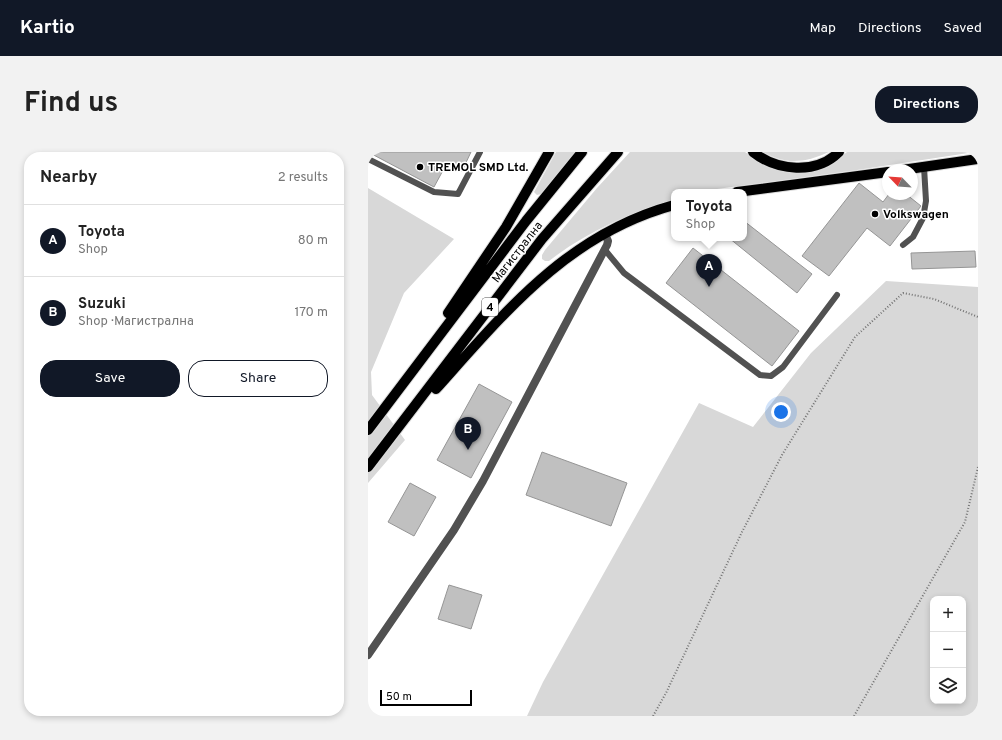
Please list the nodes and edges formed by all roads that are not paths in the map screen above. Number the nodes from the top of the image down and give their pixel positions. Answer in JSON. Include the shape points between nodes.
{"nodes":[{"id":1,"x":480,"y":152,"type":"edge"},
{"id":2,"x":549,"y":152,"type":"edge"},
{"id":3,"x":582,"y":152,"type":"edge"},
{"id":4,"x":618,"y":152,"type":"edge"},
{"id":5,"x":753,"y":152,"type":"edge"},
{"id":6,"x":839,"y":152,"type":"edge"},
{"id":7,"x":368,"y":158,"type":"edge"},
{"id":8,"x":978,"y":159,"type":"edge"},
{"id":9,"x":924,"y":167,"type":"junction"},
{"id":10,"x":918,"y":168,"type":"edge"},
{"id":11,"x":882,"y":173,"type":"edge"},
{"id":12,"x":747,"y":191,"type":"edge"},
{"id":13,"x":671,"y":206,"type":"edge"},
{"id":14,"x":605,"y":234,"type":"junction"},
{"id":15,"x":903,"y":245,"type":"dead end"},
{"id":16,"x":605,"y":250,"type":"junction"},
{"id":17,"x":837,"y":295,"type":"dead end"},
{"id":18,"x":368,"y":430,"type":"edge"},
{"id":19,"x":385,"y":445,"type":"junction"},
{"id":20,"x":368,"y":467,"type":"edge"},
{"id":21,"x":368,"y":655,"type":"edge"}],
"edges":[{"from":1,"to":7,"type":"lane","via":[[458,194],[434,192]]},
{"from":2,"to":18,"type":"main road","via":[[503,233]]},
{"from":3,"to":18,"type":"main road","number":"4","via":[[526,221]]},
{"from":4,"to":19,"type":"main road","name":"Магистрална","number":"4","via":[[542,239]]},
{"from":5,"to":6,"type":"main road","via":[[775,164],[792,168],[820,163]]},
{"from":8,"to":9,"type":"main road"},
{"from":9,"to":10,"type":"main road"},
{"from":9,"to":15,"type":"lane","via":[[924,218],[913,237]]},
{"from":11,"to":12,"type":"main road"},
{"from":13,"to":14,"type":"main road"},
{"from":14,"to":16,"type":"street","via":[[608,243]]},
{"from":14,"to":19,"type":"main road","via":[[556,265],[518,298]]},
{"from":16,"to":17,"type":"lane","via":[[624,273],[760,375],[771,376],[783,367]]},
{"from":16,"to":21,"type":"street","via":[[483,481],[454,530]]},
{"from":19,"to":20,"type":"main road","name":"Магистрална","number":"4"}]}
